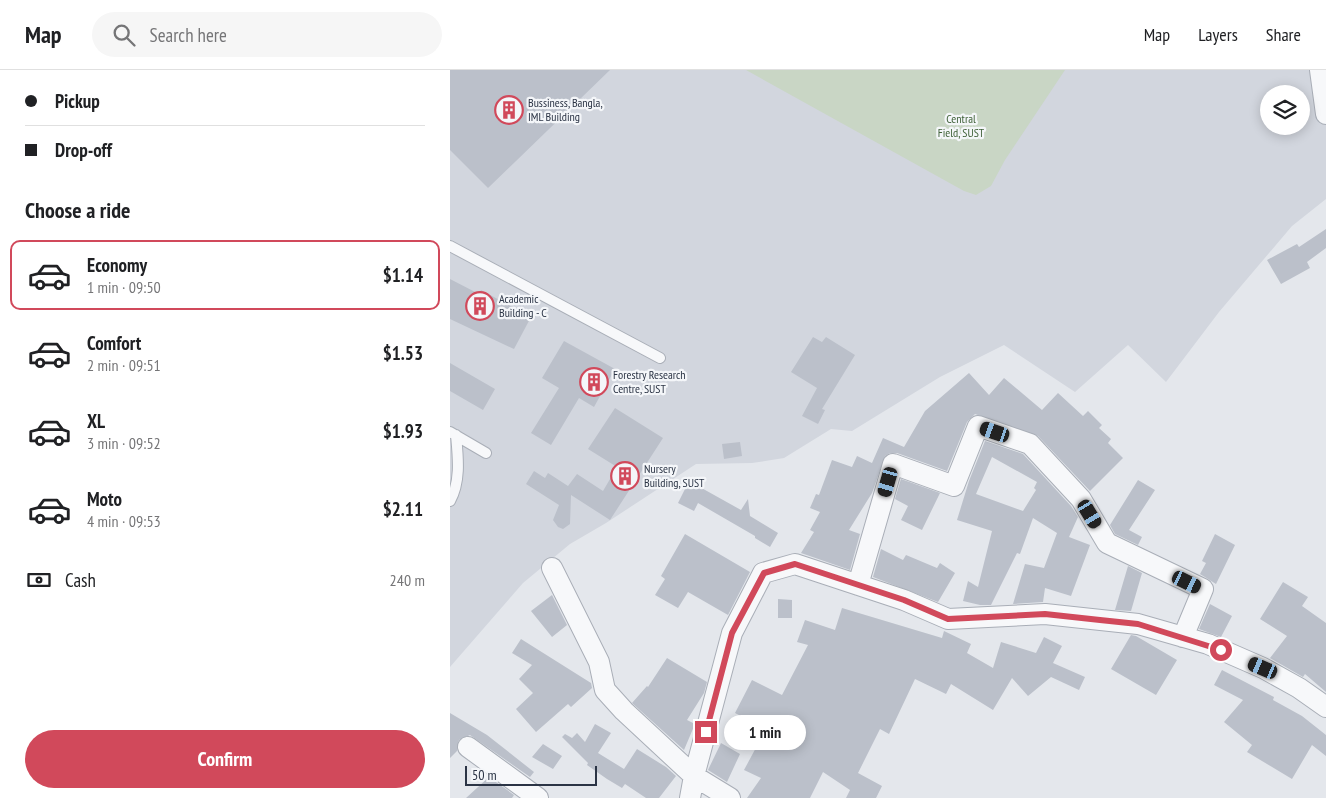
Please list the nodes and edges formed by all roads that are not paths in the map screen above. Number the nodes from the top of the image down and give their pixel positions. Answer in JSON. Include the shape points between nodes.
{"nodes":[{"id":1,"x":1320,"y":70,"type":"edge"},
{"id":2,"x":1326,"y":114,"type":"edge"},
{"id":3,"x":450,"y":246,"type":"edge"},
{"id":4,"x":660,"y":358,"type":"dead end"},
{"id":5,"x":453,"y":433,"type":"edge"},
{"id":6,"x":486,"y":453,"type":"dead end"},
{"id":7,"x":450,"y":501,"type":"edge"},
{"id":8,"x":552,"y":568,"type":"dead end"},
{"id":9,"x":858,"y":585,"type":"junction"},
{"id":10,"x":1183,"y":637,"type":"junction"},
{"id":11,"x":1326,"y":707,"type":"edge"},
{"id":12,"x":468,"y":747,"type":"dead end"},
{"id":13,"x":694,"y":776,"type":"junction"},
{"id":14,"x":538,"y":798,"type":"edge"},
{"id":15,"x":690,"y":798,"type":"edge"},
{"id":16,"x":730,"y":798,"type":"edge"}],
"edges":[{"from":1,"to":2,"type":"street"},
{"from":3,"to":4,"type":"lane"},
{"from":5,"to":6,"type":"lane"},
{"from":5,"to":7,"type":"lane","via":[[458,467],[455,492]]},
{"from":8,"to":13,"type":"street","via":[[599,662],[605,690]]},
{"from":9,"to":10,"type":"street","via":[[948,619],[1045,614],[1138,624]]},
{"from":9,"to":10,"type":"street","via":[[893,464],[954,486],[978,426],[1030,444],[1081,499],[1107,543],[1203,590]]},
{"from":9,"to":13,"type":"street","via":[[795,564],[764,573],[732,633]]},
{"from":10,"to":11,"type":"street","via":[[1208,644],[1263,668]]},
{"from":12,"to":14,"type":"street"},
{"from":13,"to":15,"type":"street"},
{"from":13,"to":16,"type":"street"}]}
